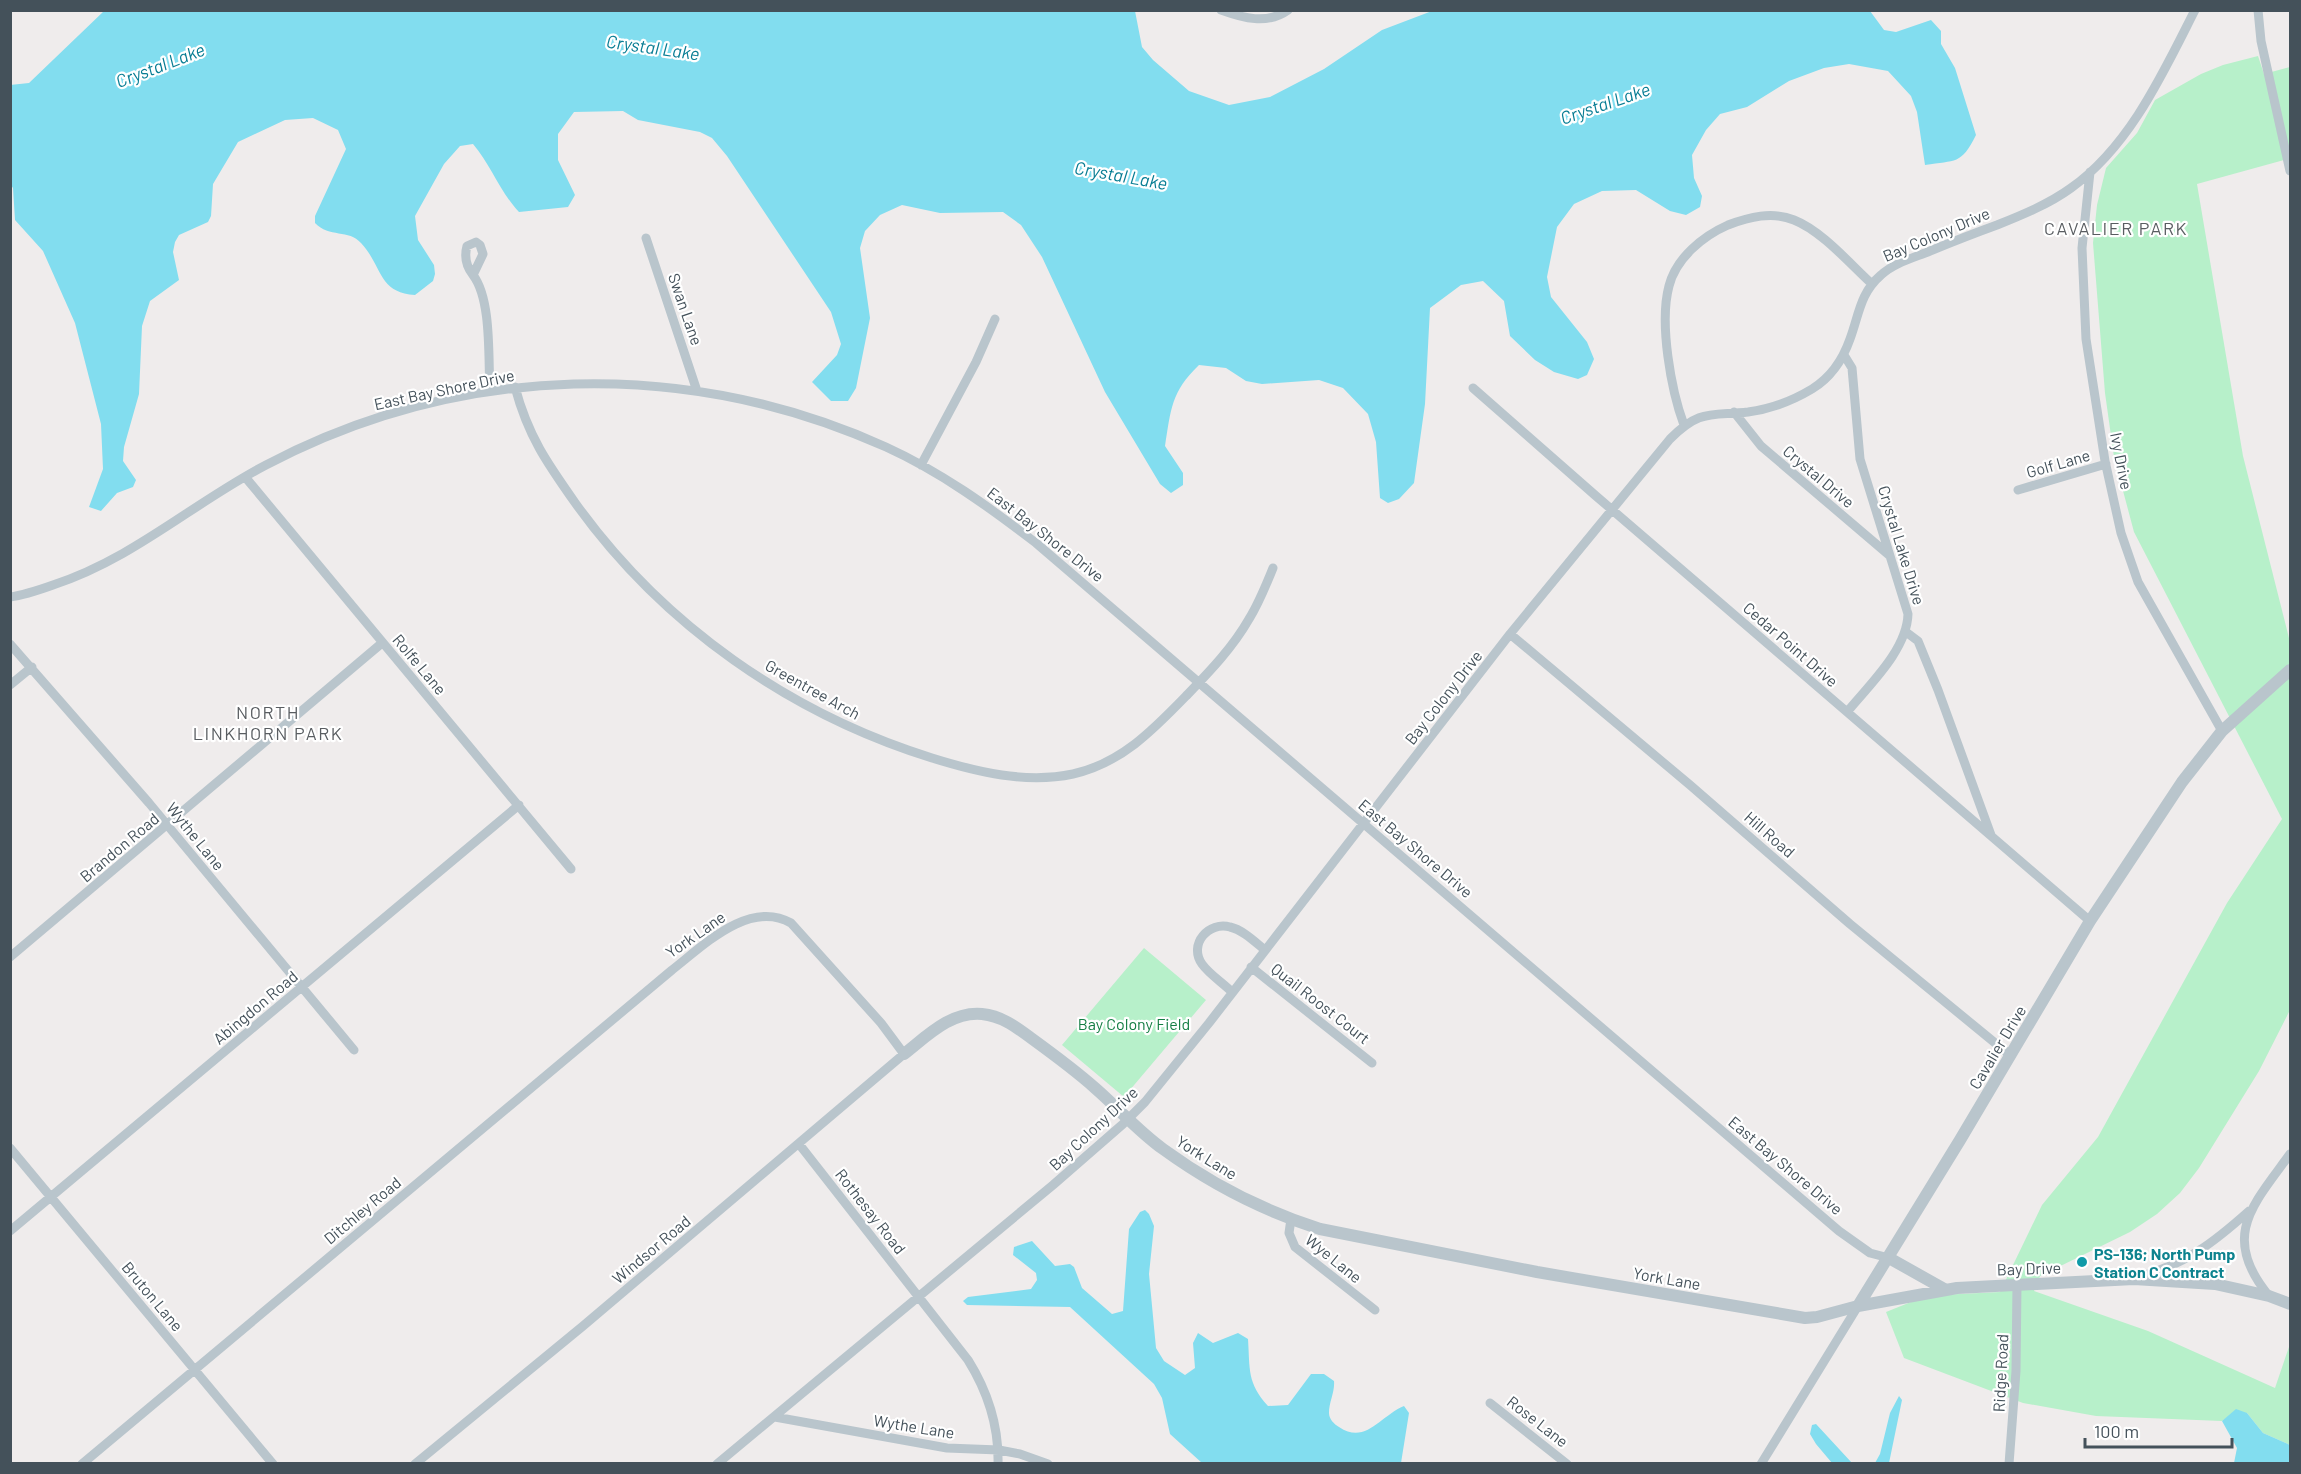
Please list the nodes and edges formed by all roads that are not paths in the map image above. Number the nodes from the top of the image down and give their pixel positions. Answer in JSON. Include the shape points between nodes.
{"nodes":[{"id":1,"x":1221,"y":10,"type":"edge"},
{"id":2,"x":1288,"y":10,"type":"edge"},
{"id":3,"x":2195,"y":10,"type":"edge"},
{"id":4,"x":2258,"y":10,"type":"edge"},
{"id":5,"x":2290,"y":171,"type":"edge"},
{"id":6,"x":2090,"y":172,"type":"junction"},
{"id":7,"x":646,"y":238,"type":"dead end"},
{"id":8,"x":473,"y":275,"type":"dead end"},
{"id":9,"x":1872,"y":284,"type":"junction"},
{"id":10,"x":995,"y":319,"type":"dead end"},
{"id":11,"x":1844,"y":355,"type":"junction"},
{"id":12,"x":515,"y":387,"type":"junction"},
{"id":13,"x":1473,"y":388,"type":"dead end"},
{"id":14,"x":490,"y":391,"type":"junction"},
{"id":15,"x":697,"y":391,"type":"junction"},
{"id":16,"x":1734,"y":412,"type":"junction"},
{"id":17,"x":1684,"y":425,"type":"junction"},
{"id":18,"x":2106,"y":464,"type":"junction"},
{"id":19,"x":921,"y":465,"type":"junction"},
{"id":20,"x":246,"y":478,"type":"junction"},
{"id":21,"x":2018,"y":490,"type":"dead end"},
{"id":22,"x":1611,"y":509,"type":"junction"},
{"id":23,"x":1891,"y":556,"type":"junction"},
{"id":24,"x":1273,"y":568,"type":"dead end"},
{"id":25,"x":10,"y":597,"type":"edge"},
{"id":26,"x":1906,"y":632,"type":"junction"},
{"id":27,"x":1510,"y":634,"type":"junction"},
{"id":28,"x":382,"y":643,"type":"junction"},
{"id":29,"x":10,"y":644,"type":"edge"},
{"id":30,"x":32,"y":667,"type":"junction"},
{"id":31,"x":2290,"y":670,"type":"edge"},
{"id":32,"x":1198,"y":683,"type":"junction"},
{"id":33,"x":10,"y":686,"type":"edge"},
{"id":34,"x":1847,"y":712,"type":"junction"},
{"id":35,"x":2222,"y":731,"type":"junction"},
{"id":36,"x":519,"y":805,"type":"junction"},
{"id":37,"x":1363,"y":824,"type":"junction"},
{"id":38,"x":168,"y":825,"type":"junction"},
{"id":39,"x":1991,"y":837,"type":"junction"},
{"id":40,"x":572,"y":869,"type":"dead end"},
{"id":41,"x":2090,"y":921,"type":"junction"},
{"id":42,"x":1265,"y":950,"type":"junction"},
{"id":43,"x":10,"y":957,"type":"edge"},
{"id":44,"x":1251,"y":967,"type":"junction"},
{"id":45,"x":662,"y":978,"type":"joint"},
{"id":46,"x":302,"y":987,"type":"junction"},
{"id":47,"x":1232,"y":992,"type":"junction"},
{"id":48,"x":354,"y":1050,"type":"dead end"},
{"id":49,"x":904,"y":1054,"type":"junction"},
{"id":50,"x":2011,"y":1056,"type":"junction"},
{"id":51,"x":1372,"y":1063,"type":"dead end"},
{"id":52,"x":1129,"y":1119,"type":"junction"},
{"id":53,"x":799,"y":1144,"type":"junction"},
{"id":54,"x":10,"y":1148,"type":"edge"},
{"id":55,"x":2290,"y":1154,"type":"edge"},
{"id":56,"x":51,"y":1197,"type":"junction"},
{"id":57,"x":2251,"y":1210,"type":"junction"},
{"id":58,"x":1291,"y":1219,"type":"junction"},
{"id":59,"x":10,"y":1231,"type":"edge"},
{"id":60,"x":1889,"y":1258,"type":"junction"},
{"id":61,"x":2134,"y":1279,"type":"junction"},
{"id":62,"x":2017,"y":1284,"type":"junction"},
{"id":63,"x":1946,"y":1290,"type":"junction"},
{"id":64,"x":2268,"y":1296,"type":"junction"},
{"id":65,"x":918,"y":1297,"type":"junction"},
{"id":66,"x":2290,"y":1304,"type":"edge"},
{"id":67,"x":1858,"y":1306,"type":"junction"},
{"id":68,"x":1375,"y":1310,"type":"dead end"},
{"id":69,"x":195,"y":1369,"type":"junction"},
{"id":70,"x":1490,"y":1403,"type":"dead end"},
{"id":71,"x":775,"y":1417,"type":"junction"},
{"id":72,"x":999,"y":1450,"type":"junction"},
{"id":73,"x":82,"y":1464,"type":"edge"},
{"id":74,"x":273,"y":1464,"type":"edge"},
{"id":75,"x":415,"y":1464,"type":"edge"},
{"id":76,"x":717,"y":1464,"type":"edge"},
{"id":77,"x":998,"y":1464,"type":"edge"},
{"id":78,"x":1048,"y":1464,"type":"edge"},
{"id":79,"x":1567,"y":1464,"type":"edge"},
{"id":80,"x":1761,"y":1464,"type":"edge"},
{"id":81,"x":2009,"y":1464,"type":"edge"}],
"edges":[{"from":1,"to":2,"type":"street","via":[[1260,20]]},
{"from":3,"to":6,"type":"street","name":"Bay Colony Drive","via":[[2125,134]]},
{"from":4,"to":5,"type":"street"},
{"from":6,"to":9,"type":"street","name":"Bay Colony Drive","via":[[2053,200],[1902,262]]},
{"from":6,"to":18,"type":"street","name":"Ivy Drive","via":[[2082,289]]},
{"from":7,"to":15,"type":"street","name":"Swan Lane"},
{"from":8,"to":14,"type":"street","via":[[486,307]]},
{"from":9,"to":11,"type":"street","name":"Bay Colony Drive","via":[[1862,298]]},
{"from":9,"to":17,"type":"street","via":[[1826,242],[1794,220],[1754,217],[1707,236],[1685,256],[1669,285],[1666,330],[1673,387]]},
{"from":10,"to":19,"type":"street"},
{"from":11,"to":16,"type":"street","name":"Bay Colony Drive","via":[[1824,379],[1798,397],[1767,408]]},
{"from":11,"to":23,"type":"street","name":"Crystal Lake Drive","via":[[1852,368],[1860,459]]},
{"from":12,"to":14,"type":"street","name":"East Bay Shore Drive"},
{"from":12,"to":15,"type":"street","name":"East Bay Shore Drive","via":[[609,383]]},
{"from":12,"to":32,"type":"street","name":"Greentree Arch","via":[[523,416],[543,457],[590,524],[643,584],[730,657],[836,721],[946,763],[1011,777],[1059,777],[1098,767],[1127,751]]},
{"from":13,"to":22,"type":"street","name":"Cedar Point Drive"},
{"from":14,"to":20,"type":"street","name":"East Bay Shore Drive","via":[[336,432]]},
{"from":15,"to":19,"type":"street","name":"East Bay Shore Drive","via":[[797,414],[886,447]]},
{"from":16,"to":17,"type":"street","name":"Bay Colony Drive","via":[[1709,414]]},
{"from":16,"to":23,"type":"street","name":"Crystal Drive","via":[[1761,446]]},
{"from":17,"to":22,"type":"street","name":"Bay Colony Drive"},
{"from":18,"to":21,"type":"street","name":"Golf Lane"},
{"from":18,"to":35,"type":"street","name":"Ivy Drive","via":[[2121,533],[2138,582]]},
{"from":19,"to":32,"type":"street","name":"East Bay Shore Drive","via":[[986,505],[1036,543]]},
{"from":20,"to":25,"type":"street","name":"East Bay Shore Drive","via":[[98,569]]},
{"from":20,"to":28,"type":"street","name":"Rolfe Lane"},
{"from":22,"to":27,"type":"street","name":"Bay Colony Drive"},
{"from":22,"to":34,"type":"street","name":"Cedar Point Drive"},
{"from":23,"to":26,"type":"street","name":"Crystal Lake Drive","via":[[1908,614]]},
{"from":24,"to":32,"type":"street","name":"Greentree Arch","via":[[1245,625]]},
{"from":26,"to":34,"type":"street","via":[[1899,648]]},
{"from":26,"to":39,"type":"street","via":[[1918,640]]},
{"from":27,"to":37,"type":"street","name":"Bay Colony Drive"},
{"from":27,"to":50,"type":"street","name":"Hill Road"},
{"from":28,"to":36,"type":"street","name":"Rolfe Lane"},
{"from":28,"to":38,"type":"street","name":"Brandon Road"},
{"from":29,"to":30,"type":"street","name":"Wythe Lane"},
{"from":30,"to":33,"type":"street"},
{"from":30,"to":38,"type":"street","name":"Wythe Lane"},
{"from":31,"to":35,"type":"street","name":"Cavalier Drive"},
{"from":32,"to":37,"type":"street","name":"East Bay Shore Drive"},
{"from":34,"to":39,"type":"street","name":"Cedar Point Drive"},
{"from":35,"to":41,"type":"street","name":"Cavalier Drive","via":[[2182,782]]},
{"from":36,"to":40,"type":"street","name":"Rolfe Lane"},
{"from":36,"to":46,"type":"street","name":"Abingdon Road"},
{"from":37,"to":42,"type":"street","name":"Bay Colony Drive"},
{"from":37,"to":60,"type":"street","name":"East Bay Shore Drive","via":[[1839,1231],[1870,1253]]},
{"from":38,"to":43,"type":"street","name":"Brandon Road"},
{"from":38,"to":46,"type":"street","name":"Wythe Lane"},
{"from":39,"to":41,"type":"street","name":"Cedar Point Drive"},
{"from":41,"to":50,"type":"street","name":"Cavalier Drive"},
{"from":42,"to":44,"type":"street","name":"Bay Colony Drive"},
{"from":42,"to":47,"type":"street","via":[[1228,926],[1214,927],[1202,936],[1197,951],[1202,965]]},
{"from":44,"to":47,"type":"street","name":"Bay Colony Drive"},
{"from":44,"to":51,"type":"street","name":"Quail Roost Court"},
{"from":45,"to":49,"type":"street","name":"York Lane","via":[[739,923],[765,916],[783,918],[798,929]]},
{"from":45,"to":69,"type":"street","name":"Ditchley Road"},
{"from":46,"to":48,"type":"street","name":"Wythe Lane"},
{"from":46,"to":56,"type":"street","name":"Abingdon Road"},
{"from":47,"to":52,"type":"street","name":"Bay Colony Drive"},
{"from":49,"to":52,"type":"street","name":"York Lane","via":[[952,1019],[975,1014],[996,1017],[1048,1050]]},
{"from":49,"to":53,"type":"street","name":"Windsor Road"},
{"from":50,"to":60,"type":"street","name":"Cavalier Drive"},
{"from":52,"to":58,"type":"street","name":"York Lane","via":[[1191,1168]]},
{"from":52,"to":65,"type":"street","name":"Bay Colony Drive"},
{"from":53,"to":65,"type":"street","name":"Rothesay Road"},
{"from":53,"to":75,"type":"street","name":"Windsor Road"},
{"from":54,"to":56,"type":"street","name":"Bruton Lane"},
{"from":55,"to":57,"type":"street"},
{"from":56,"to":59,"type":"street","name":"Abingdon Road"},
{"from":56,"to":69,"type":"street","name":"Bruton Lane"},
{"from":57,"to":61,"type":"street","via":[[2205,1249]]},
{"from":57,"to":64,"type":"street","via":[[2245,1229],[2246,1255],[2252,1274]]},
{"from":58,"to":67,"type":"street","name":"York Lane","via":[[1387,1243],[1785,1315],[1817,1317]]},
{"from":58,"to":68,"type":"street","name":"Wye Lane","via":[[1289,1233],[1295,1247]]},
{"from":60,"to":63,"type":"street"},
{"from":60,"to":67,"type":"street","name":"Cavalier Drive"},
{"from":61,"to":62,"type":"street","name":"Bay Drive"},
{"from":61,"to":64,"type":"street","name":"Bay Drive","via":[[2215,1284]]},
{"from":62,"to":63,"type":"street","name":"Bay Drive"},
{"from":62,"to":81,"type":"street","name":"Ridge Road"},
{"from":63,"to":67,"type":"street","name":"Bay Drive"},
{"from":64,"to":66,"type":"street","name":"Bay Drive"},
{"from":65,"to":71,"type":"street","name":"Bay Colony Drive"},
{"from":65,"to":72,"type":"street","name":"Rothesay Road","via":[[978,1376],[988,1397]]},
{"from":67,"to":80,"type":"street","name":"Cavalier Drive"},
{"from":69,"to":73,"type":"street","name":"Ditchley Road"},
{"from":69,"to":74,"type":"street","name":"Bruton Lane"},
{"from":70,"to":79,"type":"street","name":"Rose Lane"},
{"from":71,"to":72,"type":"street","name":"Wythe Lane","via":[[947,1448]]},
{"from":71,"to":76,"type":"street","name":"Bay Colony Drive"},
{"from":72,"to":77,"type":"street","name":"Rothesay Road"},
{"from":72,"to":78,"type":"street","name":"Wythe Lane"}]}
